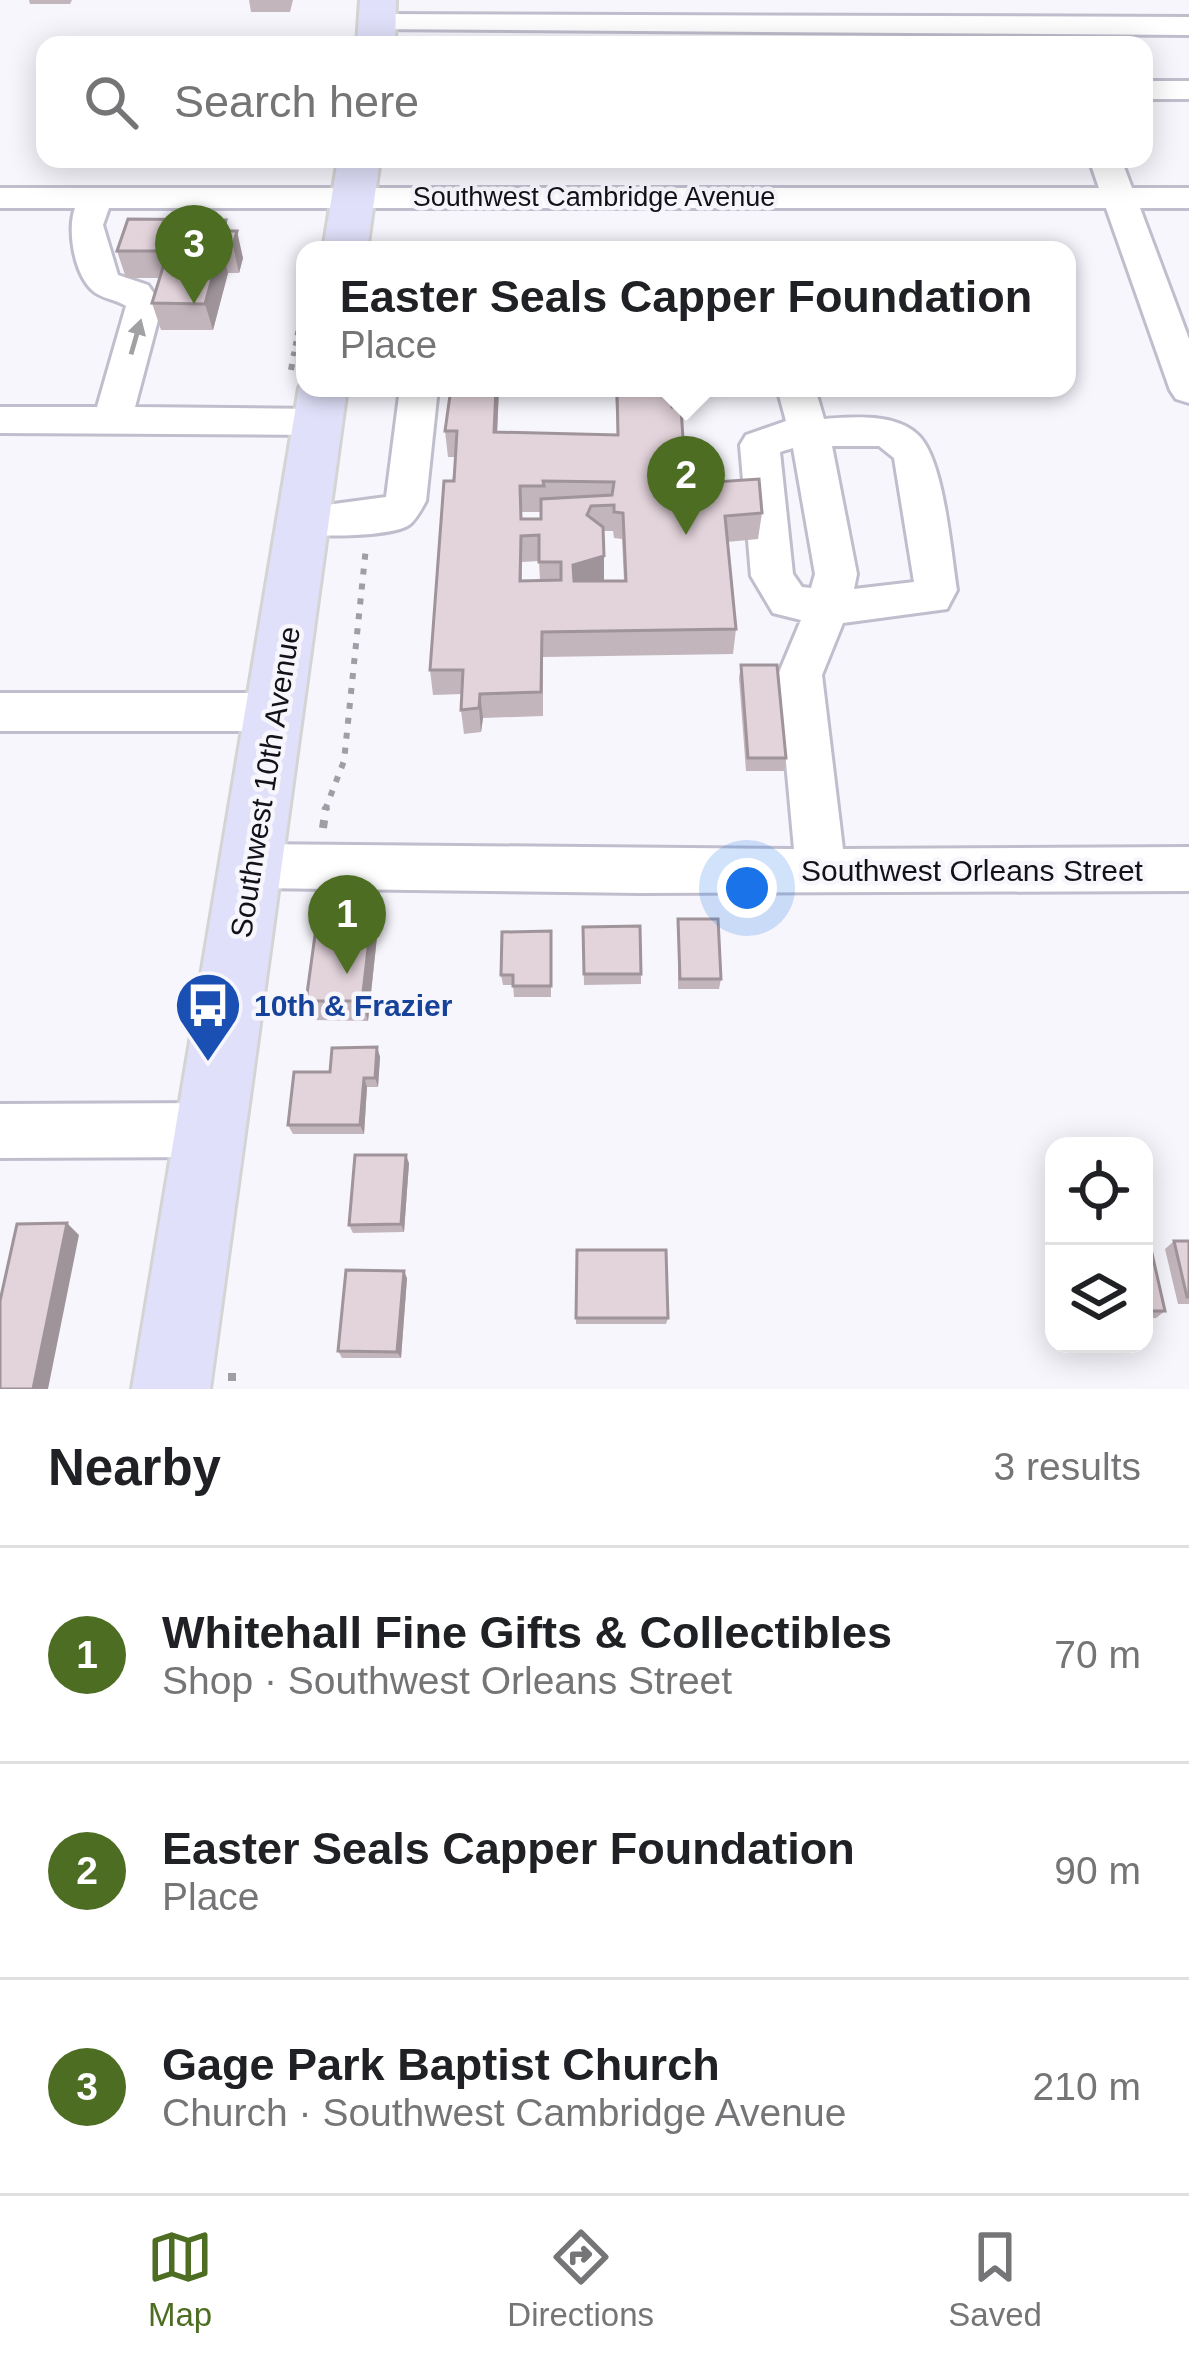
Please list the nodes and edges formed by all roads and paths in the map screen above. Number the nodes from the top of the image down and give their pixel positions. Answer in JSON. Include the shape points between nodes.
{"nodes":[{"id":1,"x":377,"y":23,"type":"edge"},
{"id":2,"x":1054,"y":24,"type":"edge"},
{"id":3,"x":1189,"y":26,"type":"edge"},
{"id":4,"x":1153,"y":90,"type":"edge"},
{"id":5,"x":1189,"y":90,"type":"edge"},
{"id":6,"x":1108,"y":168,"type":"edge"},
{"id":7,"x":357,"y":178,"type":"edge"},
{"id":8,"x":1189,"y":197,"type":"edge"},
{"id":9,"x":0,"y":198,"type":"edge"},
{"id":10,"x":96,"y":198,"type":"junction"},
{"id":11,"x":1120,"y":198,"type":"junction"},
{"id":12,"x":346,"y":241,"type":"edge"},
{"id":13,"x":1177,"y":327,"type":"edge"},
{"id":14,"x":1189,"y":390,"type":"edge"},
{"id":15,"x":418,"y":397,"type":"edge"},
{"id":16,"x":798,"y":397,"type":"edge"},
{"id":17,"x":320,"y":405,"type":"edge"},
{"id":18,"x":0,"y":420,"type":"edge"},
{"id":19,"x":112,"y":421,"type":"junction"},
{"id":20,"x":808,"y":433,"type":"junction"},
{"id":21,"x":304,"y":521,"type":"junction"},
{"id":22,"x":828,"y":608,"type":"junction"},
{"id":23,"x":0,"y":712,"type":"edge"},
{"id":24,"x":276,"y":712,"type":"junction"},
{"id":25,"x":252,"y":866,"type":"junction"},
{"id":26,"x":1189,"y":869,"type":"edge"},
{"id":27,"x":820,"y":871,"type":"junction"},
{"id":28,"x":213,"y":1130,"type":"junction"},
{"id":29,"x":0,"y":1131,"type":"edge"},
{"id":30,"x":171,"y":1389,"type":"edge"}],
"edges":[{"from":1,"to":2,"type":"street"},
{"from":2,"to":3,"type":"street"},
{"from":4,"to":5,"type":"street"},
{"from":6,"to":11,"type":"street"},
{"from":7,"to":10,"type":"street","name":"Southwest Cambridge Avenue"},
{"from":7,"to":11,"type":"street","name":"Southwest Cambridge Avenue"},
{"from":7,"to":12,"type":"main road"},
{"from":8,"to":11,"type":"street","name":"Southwest Cambridge Avenue"},
{"from":9,"to":10,"type":"street","name":"Southwest Cambridge Avenue"},
{"from":19,"to":10,"type":"street","one_way":true,"via":[[144,304],[101,279],[86,225]]},
{"from":11,"to":13,"type":"street"},
{"from":13,"to":14,"type":"street"},
{"from":15,"to":21,"type":"street","via":[[406,501],[394,515]]},
{"from":16,"to":20,"type":"street"},
{"from":17,"to":19,"type":"street"},
{"from":17,"to":21,"type":"main road","name":"Southwest 10th Avenue"},
{"from":18,"to":19,"type":"street"},
{"from":20,"to":22,"type":"street","via":[[836,574]]},
{"from":20,"to":22,"type":"street","via":[[767,438],[760,472],[772,577],[788,601]]},
{"from":20,"to":22,"type":"street","via":[[904,439],[914,455],[936,590],[921,601]]},
{"from":21,"to":24,"type":"main road","name":"Southwest 10th Avenue"},
{"from":22,"to":27,"type":"street","via":[[800,675]]},
{"from":23,"to":24,"type":"street"},
{"from":24,"to":25,"type":"main road","name":"Southwest 10th Avenue"},
{"from":25,"to":27,"type":"street","name":"Southwest Orleans Street"},
{"from":25,"to":28,"type":"main road","name":"Southwest 10th Avenue"},
{"from":26,"to":27,"type":"street","name":"Southwest Orleans Street"},
{"from":28,"to":29,"type":"street"},
{"from":28,"to":30,"type":"main road","name":"Southwest 10th Avenue"}]}
